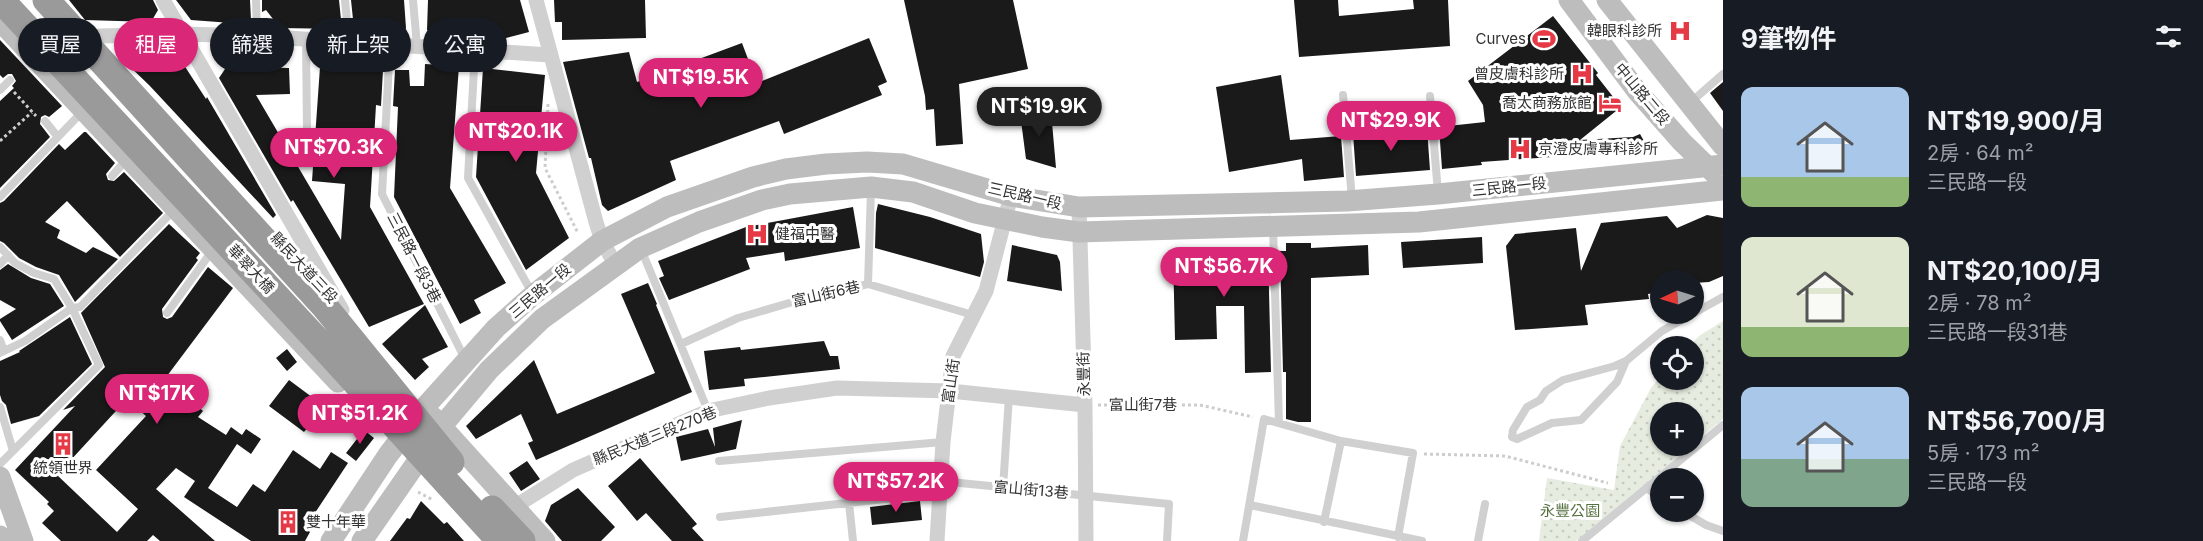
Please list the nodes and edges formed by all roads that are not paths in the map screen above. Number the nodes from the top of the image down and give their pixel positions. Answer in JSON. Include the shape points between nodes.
{"nodes":[{"id":1,"x":0,"y":0,"type":"edge"},
{"id":2,"x":15,"y":0,"type":"edge"},
{"id":3,"x":30,"y":0,"type":"edge"},
{"id":4,"x":163,"y":0,"type":"edge"},
{"id":5,"x":256,"y":0,"type":"edge"},
{"id":6,"x":345,"y":0,"type":"edge"},
{"id":7,"x":413,"y":0,"type":"edge"},
{"id":8,"x":536,"y":0,"type":"edge"},
{"id":9,"x":1569,"y":0,"type":"edge"},
{"id":10,"x":1607,"y":0,"type":"edge"},
{"id":11,"x":54,"y":8,"type":"edge"},
{"id":12,"x":67,"y":18,"type":"edge"},
{"id":13,"x":173,"y":18,"type":"edge"},
{"id":14,"x":256,"y":18,"type":"edge"},
{"id":15,"x":347,"y":18,"type":"edge"},
{"id":16,"x":0,"y":21,"type":"edge"},
{"id":17,"x":294,"y":38,"type":"edge"},
{"id":18,"x":306,"y":38,"type":"edge"},
{"id":19,"x":411,"y":46,"type":"edge"},
{"id":20,"x":417,"y":46,"type":"junction"},
{"id":21,"x":423,"y":46,"type":"edge"},
{"id":22,"x":102,"y":48,"type":"edge"},
{"id":23,"x":507,"y":52,"type":"edge"},
{"id":24,"x":550,"y":54,"type":"junction"},
{"id":25,"x":198,"y":63,"type":"edge"},
{"id":26,"x":66,"y":72,"type":"edge"},
{"id":27,"x":306,"y":72,"type":"edge"},
{"id":28,"x":389,"y":72,"type":"edge"},
{"id":29,"x":474,"y":72,"type":"edge"},
{"id":30,"x":1723,"y":74,"type":"edge"},
{"id":31,"x":68,"y":94,"type":"junction"},
{"id":32,"x":1343,"y":95,"type":"dead end"},
{"id":33,"x":1430,"y":96,"type":"dead end"},
{"id":34,"x":1690,"y":103,"type":"junction"},
{"id":35,"x":83,"y":110,"type":"junction"},
{"id":36,"x":166,"y":119,"type":"junction"},
{"id":37,"x":45,"y":121,"type":"road end"},
{"id":38,"x":307,"y":132,"type":"dead end"},
{"id":39,"x":58,"y":137,"type":"junction"},
{"id":40,"x":1723,"y":146,"type":"edge"},
{"id":41,"x":128,"y":158,"type":"junction"},
{"id":42,"x":1716,"y":166,"type":"edge"},
{"id":43,"x":786,"y":169,"type":"junction"},
{"id":44,"x":112,"y":176,"type":"dead end"},
{"id":45,"x":1723,"y":182,"type":"edge"},
{"id":46,"x":871,"y":187,"type":"junction"},
{"id":47,"x":1723,"y":190,"type":"edge"},
{"id":48,"x":790,"y":194,"type":"junction"},
{"id":49,"x":1438,"y":194,"type":"junction"},
{"id":50,"x":1011,"y":196,"type":"junction"},
{"id":51,"x":0,"y":198,"type":"edge"},
{"id":52,"x":1352,"y":201,"type":"junction"},
{"id":53,"x":1079,"y":207,"type":"junction"},
{"id":54,"x":176,"y":209,"type":"junction"},
{"id":55,"x":1005,"y":219,"type":"junction"},
{"id":56,"x":1273,"y":226,"type":"junction"},
{"id":57,"x":1079,"y":232,"type":"junction"},
{"id":58,"x":602,"y":241,"type":"junction"},
{"id":59,"x":0,"y":247,"type":"edge"},
{"id":60,"x":640,"y":248,"type":"junction"},
{"id":61,"x":213,"y":249,"type":"junction"},
{"id":62,"x":8,"y":255,"type":"junction"},
{"id":63,"x":0,"y":264,"type":"edge"},
{"id":64,"x":615,"y":264,"type":"junction"},
{"id":65,"x":868,"y":284,"type":"junction"},
{"id":66,"x":533,"y":295,"type":"junction"},
{"id":67,"x":1723,"y":297,"type":"edge"},
{"id":68,"x":1704,"y":307,"type":"edge"},
{"id":69,"x":72,"y":308,"type":"junction"},
{"id":70,"x":342,"y":310,"type":"junction"},
{"id":71,"x":167,"y":313,"type":"dead end"},
{"id":72,"x":973,"y":315,"type":"junction"},
{"id":73,"x":1674,"y":324,"type":"edge"},
{"id":74,"x":0,"y":340,"type":"edge"},
{"id":75,"x":339,"y":342,"type":"dead end"},
{"id":76,"x":681,"y":344,"type":"junction"},
{"id":77,"x":2,"y":352,"type":"edge"},
{"id":78,"x":465,"y":360,"type":"junction"},
{"id":79,"x":1626,"y":361,"type":"junction"},
{"id":80,"x":950,"y":391,"type":"junction"},
{"id":81,"x":1009,"y":396,"type":"junction"},
{"id":82,"x":1085,"y":405,"type":"junction"},
{"id":83,"x":0,"y":407,"type":"edge"},
{"id":84,"x":708,"y":411,"type":"junction"},
{"id":85,"x":420,"y":413,"type":"junction"},
{"id":86,"x":1279,"y":423,"type":"junction"},
{"id":87,"x":1723,"y":424,"type":"edge"},
{"id":88,"x":438,"y":432,"type":"junction"},
{"id":89,"x":1341,"y":441,"type":"junction"},
{"id":90,"x":943,"y":442,"type":"junction"},
{"id":91,"x":396,"y":444,"type":"junction"},
{"id":92,"x":13,"y":451,"type":"junction"},
{"id":93,"x":719,"y":461,"type":"dead end"},
{"id":94,"x":0,"y":464,"type":"edge"},
{"id":95,"x":414,"y":464,"type":"junction"},
{"id":96,"x":0,"y":477,"type":"edge"},
{"id":97,"x":939,"y":487,"type":"junction"},
{"id":98,"x":1003,"y":488,"type":"junction"},
{"id":99,"x":1646,"y":488,"type":"junction"},
{"id":100,"x":1650,"y":491,"type":"edge"},
{"id":101,"x":1086,"y":496,"type":"junction"},
{"id":102,"x":849,"y":503,"type":"junction"},
{"id":103,"x":1485,"y":504,"type":"dead end"},
{"id":104,"x":1250,"y":505,"type":"junction"},
{"id":105,"x":514,"y":507,"type":"junction"},
{"id":106,"x":720,"y":517,"type":"dead end"},
{"id":107,"x":1324,"y":522,"type":"junction"},
{"id":108,"x":1701,"y":522,"type":"edge"},
{"id":109,"x":466,"y":523,"type":"junction"},
{"id":110,"x":1723,"y":531,"type":"edge"},
{"id":111,"x":0,"y":536,"type":"edge"},
{"id":112,"x":1398,"y":537,"type":"junction"},
{"id":113,"x":2,"y":541,"type":"edge"},
{"id":114,"x":23,"y":541,"type":"edge"},
{"id":115,"x":331,"y":541,"type":"edge"},
{"id":116,"x":362,"y":541,"type":"edge"},
{"id":117,"x":483,"y":541,"type":"edge"},
{"id":118,"x":500,"y":541,"type":"edge"},
{"id":119,"x":522,"y":541,"type":"edge"},
{"id":120,"x":545,"y":541,"type":"edge"},
{"id":121,"x":853,"y":541,"type":"edge"},
{"id":122,"x":937,"y":541,"type":"edge"},
{"id":123,"x":1086,"y":541,"type":"edge"},
{"id":124,"x":1167,"y":541,"type":"edge"},
{"id":125,"x":1244,"y":541,"type":"edge"},
{"id":126,"x":1422,"y":541,"type":"edge"},
{"id":127,"x":1478,"y":541,"type":"edge"},
{"id":128,"x":1582,"y":541,"type":"edge"}],
"edges":[{"from":1,"to":118,"type":"highway","name":"華翠大橋","bridge":true},
{"from":2,"to":75,"type":"highway","via":[[129,111]]},
{"from":3,"to":11,"type":"highway","name":"華翠大橋"},
{"from":4,"to":13,"type":"street"},
{"from":5,"to":14,"type":"lane"},
{"from":6,"to":15,"type":"lane"},
{"from":7,"to":20,"type":"lane"},
{"from":8,"to":24,"type":"street"},
{"from":9,"to":42,"type":"street","name":"中山路二段","via":[[1637,91],[1682,142]]},
{"from":10,"to":34,"type":"street","name":"中山路二段"},
{"from":11,"to":12,"type":"street","name":"縣民大道三段"},
{"from":11,"to":119,"type":"highway","name":"華翠大橋","bridge":true,"via":[[325,307],[458,472]]},
{"from":16,"to":31,"type":"street"},
{"from":17,"to":18,"type":"street"},
{"from":19,"to":20,"type":"street"},
{"from":20,"to":21,"type":"street"},
{"from":22,"to":36,"type":"street","name":"縣民大道三段"},
{"from":23,"to":24,"type":"street"},
{"from":24,"to":58,"type":"street"},
{"from":25,"to":70,"type":"street"},
{"from":26,"to":31,"type":"street","via":[[63,77]]},
{"from":27,"to":38,"type":"lane"},
{"from":28,"to":78,"type":"lane","name":"三民路一段3巷","via":[[382,194]]},
{"from":29,"to":66,"type":"lane","via":[[468,178]]},
{"from":30,"to":34,"type":"lane"},
{"from":31,"to":35,"type":"street"},
{"from":32,"to":52,"type":"lane"},
{"from":33,"to":49,"type":"lane"},
{"from":34,"to":40,"type":"street","name":"中山路二段"},
{"from":35,"to":39,"type":"lane"},
{"from":35,"to":41,"type":"street"},
{"from":36,"to":41,"type":"street","via":[[162,135],[150,151],[137,159]]},
{"from":36,"to":70,"type":"street","name":"縣民大道三段"},
{"from":37,"to":39,"type":"lane"},
{"from":39,"to":51,"type":"lane"},
{"from":41,"to":44,"type":"lane"},
{"from":41,"to":54,"type":"street"},
{"from":42,"to":45,"type":"street","name":"中山路二段"},
{"from":42,"to":49,"type":"street","name":"三民路一段"},
{"from":43,"to":48,"type":"street"},
{"from":43,"to":50,"type":"street","name":"三民路一段","via":[[837,163],[903,164]]},
{"from":43,"to":58,"type":"street","name":"三民路一段","via":[[667,207]]},
{"from":46,"to":48,"type":"street","name":"三民路一段"},
{"from":46,"to":55,"type":"street","name":"三民路一段","via":[[913,192]]},
{"from":46,"to":65,"type":"lane"},
{"from":47,"to":56,"type":"street","name":"三民路一段","via":[[1419,222]]},
{"from":48,"to":60,"type":"street","name":"三民路一段","via":[[699,222]]},
{"from":49,"to":52,"type":"street","name":"三民路一段"},
{"from":50,"to":53,"type":"street","name":"三民路一段"},
{"from":50,"to":55,"type":"street","name":"富山街"},
{"from":52,"to":53,"type":"street","name":"三民路一段"},
{"from":53,"to":57,"type":"street","name":"永豐街"},
{"from":54,"to":61,"type":"street"},
{"from":54,"to":69,"type":"lane","via":[[80,307]]},
{"from":55,"to":57,"type":"street","name":"三民路一段"},
{"from":55,"to":72,"type":"street","name":"富山街","via":[[986,291]]},
{"from":56,"to":57,"type":"street","name":"三民路一段"},
{"from":56,"to":86,"type":"lane"},
{"from":57,"to":82,"type":"street","name":"永豐街"},
{"from":58,"to":64,"type":"street"},
{"from":58,"to":66,"type":"street","name":"三民路一段"},
{"from":59,"to":62,"type":"lane"},
{"from":60,"to":64,"type":"street","name":"三民路一段"},
{"from":60,"to":76,"type":"lane"},
{"from":61,"to":71,"type":"lane"},
{"from":61,"to":91,"type":"street"},
{"from":62,"to":63,"type":"lane"},
{"from":62,"to":69,"type":"lane","via":[[34,273],[54,279]]},
{"from":64,"to":88,"type":"street","name":"三民路一段","via":[[542,318],[489,370]]},
{"from":65,"to":72,"type":"lane","name":"富山街6巷"},
{"from":65,"to":76,"type":"lane","name":"富山街6巷","via":[[738,318]]},
{"from":66,"to":78,"type":"street","name":"三民路一段"},
{"from":67,"to":68,"type":"lane"},
{"from":69,"to":77,"type":"lane"},
{"from":69,"to":92,"type":"lane","via":[[99,365]]},
{"from":70,"to":85,"type":"street","name":"縣民大道三段"},
{"from":72,"to":80,"type":"street","name":"富山街","via":[[953,356]]},
{"from":73,"to":79,"type":"lane"},
{"from":74,"to":77,"type":"lane"},
{"from":76,"to":84,"type":"lane"},
{"from":78,"to":85,"type":"street","name":"三民路一段"},
{"from":79,"to":79,"type":"lane","via":[[1563,380],[1546,391],[1540,400],[1527,407],[1512,437],[1517,439],[1552,423],[1581,420],[1617,382]]},
{"from":80,"to":81,"type":"street"},
{"from":80,"to":84,"type":"street","name":"縣民大道三段270巷","via":[[837,388]]},
{"from":80,"to":90,"type":"street","name":"富山街"},
{"from":81,"to":82,"type":"street"},
{"from":81,"to":98,"type":"lane"},
{"from":82,"to":101,"type":"street","name":"永豐街"},
{"from":83,"to":92,"type":"lane"},
{"from":84,"to":105,"type":"street","name":"縣民大道三段270巷","via":[[573,470]]},
{"from":85,"to":88,"type":"street","name":"縣民大道三段"},
{"from":85,"to":91,"type":"street","name":"三民路一段"},
{"from":86,"to":89,"type":"lane"},
{"from":86,"to":104,"type":"lane","via":[[1264,419]]},
{"from":87,"to":99,"type":"lane"},
{"from":88,"to":95,"type":"street","name":"三民路一段"},
{"from":88,"to":105,"type":"street","name":"縣民大道三段"},
{"from":89,"to":107,"type":"lane"},
{"from":89,"to":112,"type":"lane","via":[[1413,453]]},
{"from":90,"to":93,"type":"lane"},
{"from":90,"to":97,"type":"street","name":"富山街"},
{"from":91,"to":95,"type":"street"},
{"from":91,"to":115,"type":"street","name":"三民路一段"},
{"from":92,"to":94,"type":"lane"},
{"from":95,"to":109,"type":"street"},
{"from":95,"to":116,"type":"street","name":"三民路一段"},
{"from":96,"to":114,"type":"street"},
{"from":97,"to":98,"type":"lane","name":"富山街13巷"},
{"from":97,"to":102,"type":"lane","name":"富山街13巷"},
{"from":97,"to":122,"type":"street","name":"富山街"},
{"from":98,"to":101,"type":"lane","name":"富山街13巷"},
{"from":99,"to":100,"type":"lane"},
{"from":99,"to":128,"type":"lane"},
{"from":101,"to":123,"type":"street","name":"永豐街"},
{"from":101,"to":124,"type":"lane","name":"富山街13巷","via":[[1169,504]]},
{"from":102,"to":106,"type":"lane","name":"富山街13巷"},
{"from":102,"to":121,"type":"lane"},
{"from":103,"to":127,"type":"lane"},
{"from":104,"to":107,"type":"lane"},
{"from":104,"to":125,"type":"lane"},
{"from":105,"to":109,"type":"street","via":[[495,525],[482,530]]},
{"from":105,"to":120,"type":"street","name":"縣民大道三段"},
{"from":107,"to":112,"type":"lane"},
{"from":108,"to":110,"type":"lane"},
{"from":109,"to":117,"type":"street"},
{"from":111,"to":113,"type":"street"},
{"from":112,"to":126,"type":"lane"}]}
